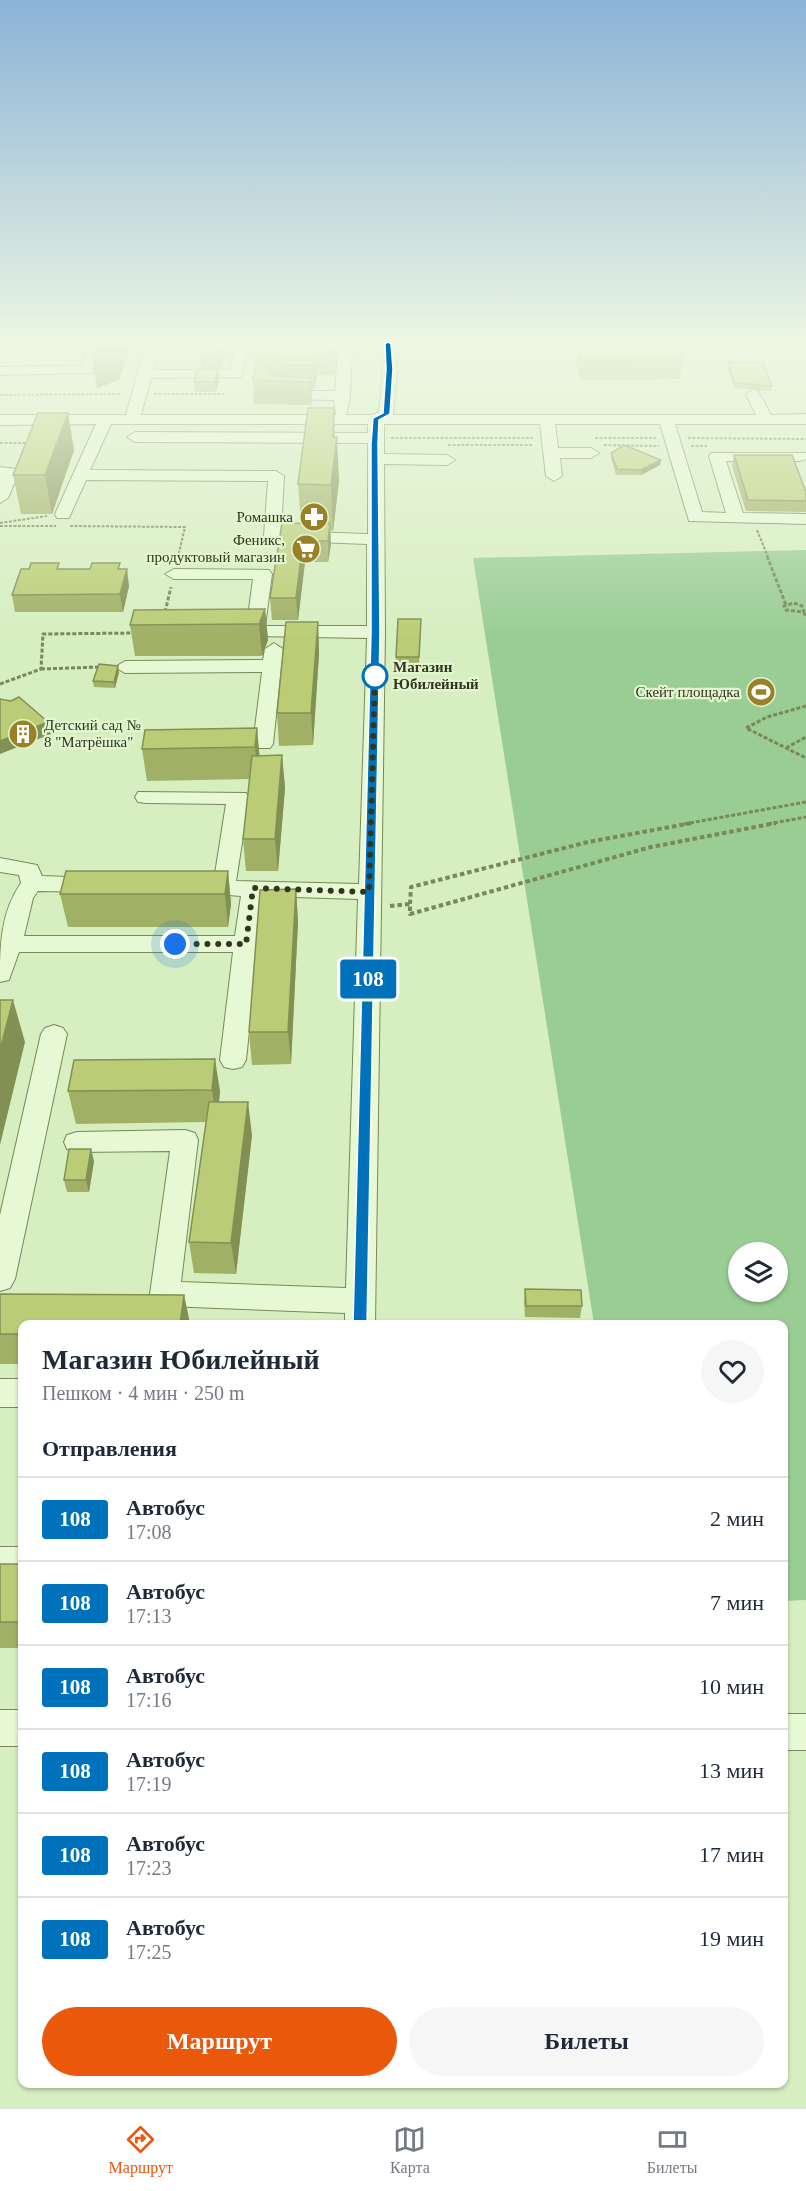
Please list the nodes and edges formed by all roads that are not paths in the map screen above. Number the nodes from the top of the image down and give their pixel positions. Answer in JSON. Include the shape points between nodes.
{"nodes":[{"id":1,"x":107,"y":441,"type":"edge"},
{"id":2,"x":375,"y":441,"type":"edge"},
{"id":3,"x":383,"y":441,"type":"edge"},
{"id":4,"x":550,"y":441,"type":"edge"},
{"id":5,"x":673,"y":441,"type":"edge"},
{"id":6,"x":794,"y":441,"type":"edge"},
{"id":7,"x":551,"y":453,"type":"junction"},
{"id":8,"x":591,"y":453,"type":"dead end"},
{"id":9,"x":800,"y":456,"type":"junction"},
{"id":10,"x":447,"y":460,"type":"dead end"},
{"id":11,"x":0,"y":472,"type":"edge"},
{"id":12,"x":806,"y":472,"type":"edge"},
{"id":13,"x":80,"y":475,"type":"junction"},
{"id":14,"x":554,"y":476,"type":"dead end"},
{"id":15,"x":0,"y":498,"type":"edge"},
{"id":16,"x":736,"y":518,"type":"junction"},
{"id":17,"x":806,"y":519,"type":"edge"},
{"id":18,"x":63,"y":522,"type":"road end"},
{"id":19,"x":377,"y":539,"type":"junction"},
{"id":20,"x":174,"y":574,"type":"road end"},
{"id":21,"x":277,"y":632,"type":"junction"},
{"id":22,"x":376,"y":632,"type":"junction"},
{"id":23,"x":270,"y":666,"type":"junction"},
{"id":24,"x":125,"y":667,"type":"road end"},
{"id":25,"x":263,"y":744,"type":"dead end"},
{"id":26,"x":146,"y":797,"type":"dead end"},
{"id":27,"x":0,"y":865,"type":"edge"},
{"id":28,"x":123,"y":885,"type":"edge"},
{"id":29,"x":179,"y":886,"type":"edge"},
{"id":30,"x":224,"y":887,"type":"junction"},
{"id":31,"x":253,"y":888,"type":"junction"},
{"id":32,"x":18,"y":893,"type":"edge"},
{"id":33,"x":369,"y":900,"type":"junction"},
{"id":34,"x":5,"y":944,"type":"edge"},
{"id":35,"x":246,"y":944,"type":"junction"},
{"id":36,"x":0,"y":974,"type":"edge"},
{"id":37,"x":54,"y":1034,"type":"dead end"},
{"id":38,"x":233,"y":1060,"type":"dead end"},
{"id":39,"x":76,"y":1142,"type":"dead end"},
{"id":40,"x":0,"y":1278,"type":"edge"},
{"id":41,"x":360,"y":1313,"type":"edge"},
{"id":42,"x":0,"y":1393,"type":"edge"},
{"id":43,"x":18,"y":1393,"type":"edge"},
{"id":44,"x":0,"y":1563,"type":"edge"},
{"id":45,"x":18,"y":1563,"type":"edge"},
{"id":46,"x":0,"y":1728,"type":"edge"},
{"id":47,"x":18,"y":1728,"type":"edge"},
{"id":48,"x":788,"y":1732,"type":"edge"},
{"id":49,"x":806,"y":1732,"type":"edge"}],
"edges":[{"from":1,"to":13,"type":"street"},
{"from":2,"to":19,"type":"street"},
{"from":3,"to":10,"type":"street"},
{"from":4,"to":7,"type":"street"},
{"from":5,"to":16,"type":"street","via":[[695,518]]},
{"from":6,"to":9,"type":"street"},
{"from":7,"to":8,"type":"street"},
{"from":7,"to":14,"type":"street"},
{"from":9,"to":12,"type":"street"},
{"from":9,"to":16,"type":"street","via":[[717,456]]},
{"from":11,"to":15,"type":"street","via":[[11,472]]},
{"from":13,"to":18,"type":"street"},
{"from":13,"to":19,"type":"street","via":[[276,476],[272,536]]},
{"from":16,"to":17,"type":"street"},
{"from":19,"to":22,"type":"street"},
{"from":20,"to":21,"type":"street","via":[[263,574],[255,632]]},
{"from":21,"to":22,"type":"street"},
{"from":21,"to":23,"type":"street"},
{"from":22,"to":33,"type":"street"},
{"from":23,"to":24,"type":"street"},
{"from":23,"to":25,"type":"street"},
{"from":26,"to":30,"type":"street","via":[[238,798]]},
{"from":27,"to":32,"type":"street","via":[[29,870]]},
{"from":28,"to":32,"type":"street"},
{"from":29,"to":30,"type":"street"},
{"from":30,"to":31,"type":"street"},
{"from":31,"to":33,"type":"street"},
{"from":31,"to":35,"type":"street"},
{"from":32,"to":34,"type":"street"},
{"from":33,"to":41,"type":"street"},
{"from":34,"to":35,"type":"street"},
{"from":34,"to":36,"type":"street"},
{"from":35,"to":38,"type":"street"},
{"from":37,"to":40,"type":"street"},
{"from":39,"to":41,"type":"street","via":[[185,1140],[165,1294]]},
{"from":42,"to":43,"type":"street"},
{"from":44,"to":45,"type":"street"},
{"from":46,"to":47,"type":"street"},
{"from":48,"to":49,"type":"street"}]}
